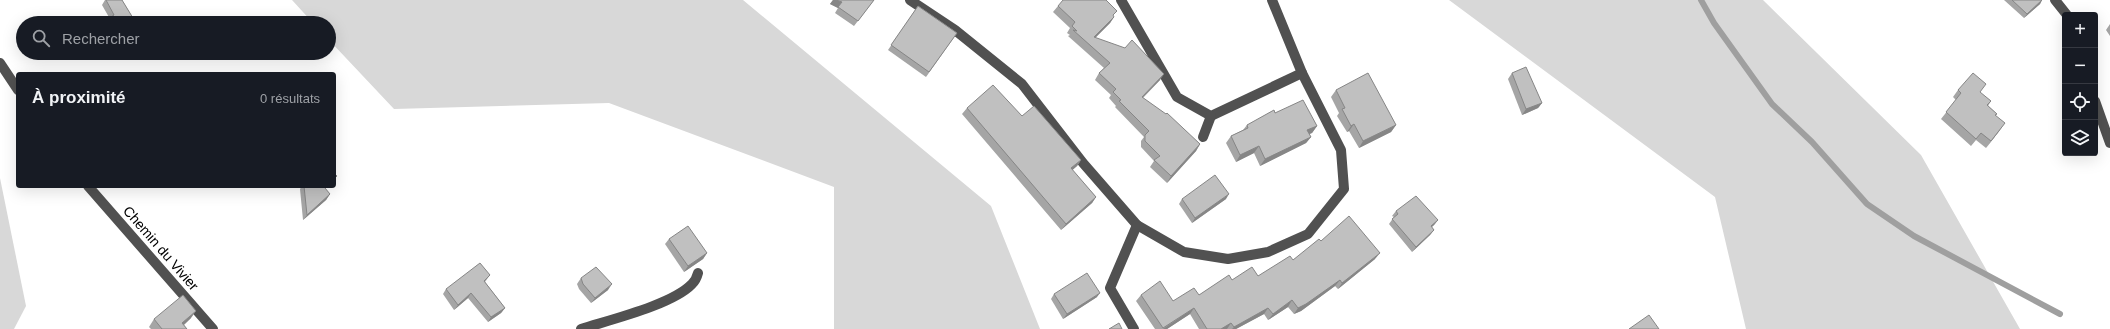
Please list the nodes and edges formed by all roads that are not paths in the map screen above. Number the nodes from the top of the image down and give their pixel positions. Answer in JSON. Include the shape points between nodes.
{"nodes":[{"id":1,"x":910,"y":0,"type":"edge"},
{"id":2,"x":1121,"y":0,"type":"edge"},
{"id":3,"x":1272,"y":0,"type":"edge"},
{"id":4,"x":2055,"y":0,"type":"edge"},
{"id":5,"x":2065,"y":12,"type":"edge"},
{"id":6,"x":0,"y":62,"type":"edge"},
{"id":7,"x":1302,"y":72,"type":"junction"},
{"id":8,"x":16,"y":87,"type":"edge"},
{"id":9,"x":2098,"y":109,"type":"edge"},
{"id":10,"x":1211,"y":116,"type":"junction"},
{"id":11,"x":1203,"y":137,"type":"dead end"},
{"id":12,"x":2110,"y":143,"type":"edge"},
{"id":13,"x":90,"y":188,"type":"edge"},
{"id":14,"x":1138,"y":225,"type":"junction"},
{"id":15,"x":698,"y":273,"type":"dead end"},
{"id":16,"x":213,"y":329,"type":"edge"},
{"id":17,"x":581,"y":329,"type":"edge"},
{"id":18,"x":1134,"y":329,"type":"edge"}],
"edges":[{"from":1,"to":14,"type":"street","via":[[955,30],[1022,84],[1083,164]]},
{"from":2,"to":10,"type":"street","via":[[1177,97]]},
{"from":3,"to":7,"type":"street"},
{"from":4,"to":5,"type":"street"},
{"from":6,"to":8,"type":"street"},
{"from":7,"to":10,"type":"street"},
{"from":7,"to":14,"type":"street","via":[[1341,150],[1344,189],[1308,234],[1268,252],[1228,259],[1184,252]]},
{"from":9,"to":12,"type":"street"},
{"from":10,"to":11,"type":"street"},
{"from":13,"to":16,"type":"street","name":"Chemin du Vivier"},
{"from":14,"to":18,"type":"street","via":[[1110,288]]},
{"from":15,"to":17,"type":"street","via":[[693,283],[670,298]]}]}
